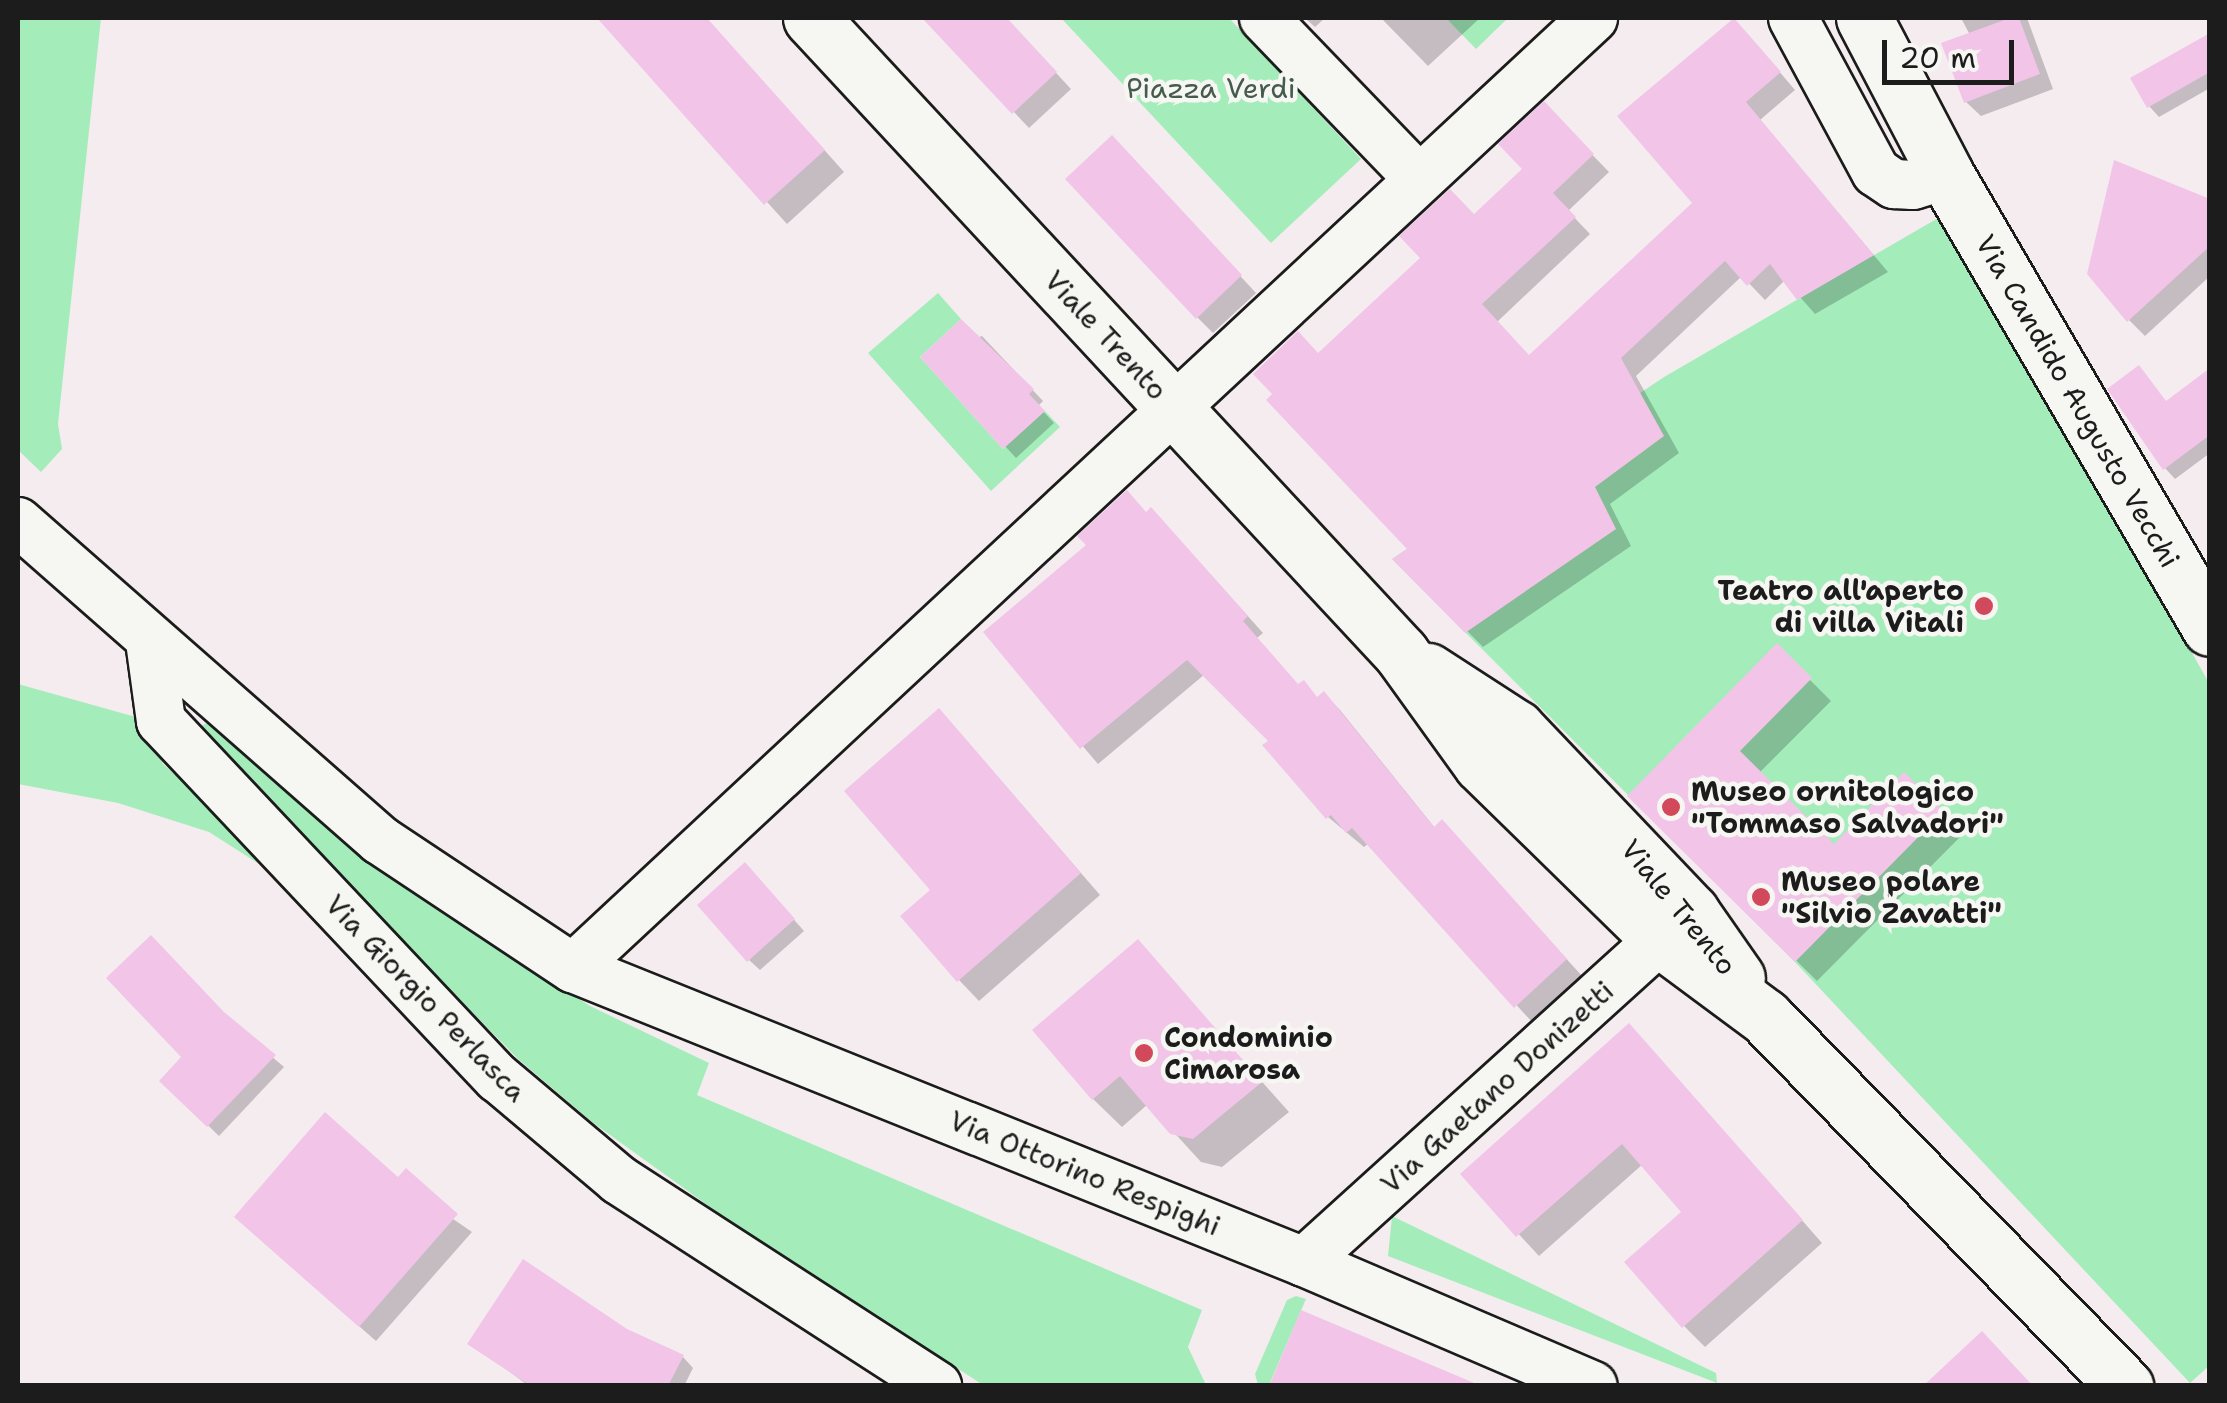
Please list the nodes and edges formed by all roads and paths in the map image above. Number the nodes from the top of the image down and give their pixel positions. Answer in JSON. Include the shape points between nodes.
{"nodes":[{"id":1,"x":811,"y":18,"type":"edge"},
{"id":2,"x":1264,"y":18,"type":"edge"},
{"id":3,"x":1593,"y":18,"type":"edge"},
{"id":4,"x":1793,"y":18,"type":"edge"},
{"id":5,"x":1864,"y":18,"type":"edge"},
{"id":6,"x":1946,"y":174,"type":"junction"},
{"id":7,"x":1419,"y":179,"type":"junction"},
{"id":8,"x":1174,"y":408,"type":"junction"},
{"id":9,"x":18,"y":522,"type":"edge"},
{"id":10,"x":2210,"y":628,"type":"edge"},
{"id":11,"x":150,"y":641,"type":"junction"},
{"id":12,"x":1676,"y":925,"type":"junction"},
{"id":13,"x":573,"y":968,"type":"junction"},
{"id":14,"x":1304,"y":1262,"type":"junction"},
{"id":15,"x":936,"y":1386,"type":"edge"},
{"id":16,"x":1593,"y":1386,"type":"edge"},
{"id":17,"x":2125,"y":1386,"type":"edge"}],
"edges":[{"from":1,"to":8,"type":"main road","name":"Viale Trento"},
{"from":2,"to":7,"type":"street"},
{"from":3,"to":7,"type":"street"},
{"from":4,"to":6,"type":"street","via":[[1876,172],[1894,184],[1913,185]]},
{"from":5,"to":6,"type":"main road","name":"Via Candido Augusto Vecchi"},
{"from":6,"to":10,"type":"main road","name":"Via Candido Augusto Vecchi"},
{"from":7,"to":8,"type":"street"},
{"from":8,"to":12,"type":"main road","name":"Viale Trento","via":[[1401,653],[1516,728]]},
{"from":8,"to":13,"type":"street"},
{"from":9,"to":11,"type":"street","name":"Via Ottorino Respighi"},
{"from":11,"to":13,"type":"street","name":"Via Ottorino Respighi","via":[[380,840]]},
{"from":11,"to":15,"type":"street","name":"Via Giorgio Perlasca","via":[[161,721],[498,1078],[619,1180]]},
{"from":12,"to":14,"type":"street","name":"Via Gaetano Donizetti"},
{"from":12,"to":17,"type":"main road","name":"Viale Trento"},
{"from":13,"to":14,"type":"street","name":"Via Ottorino Respighi"},
{"from":14,"to":16,"type":"street","name":"Via Ottorino Respighi"}]}
